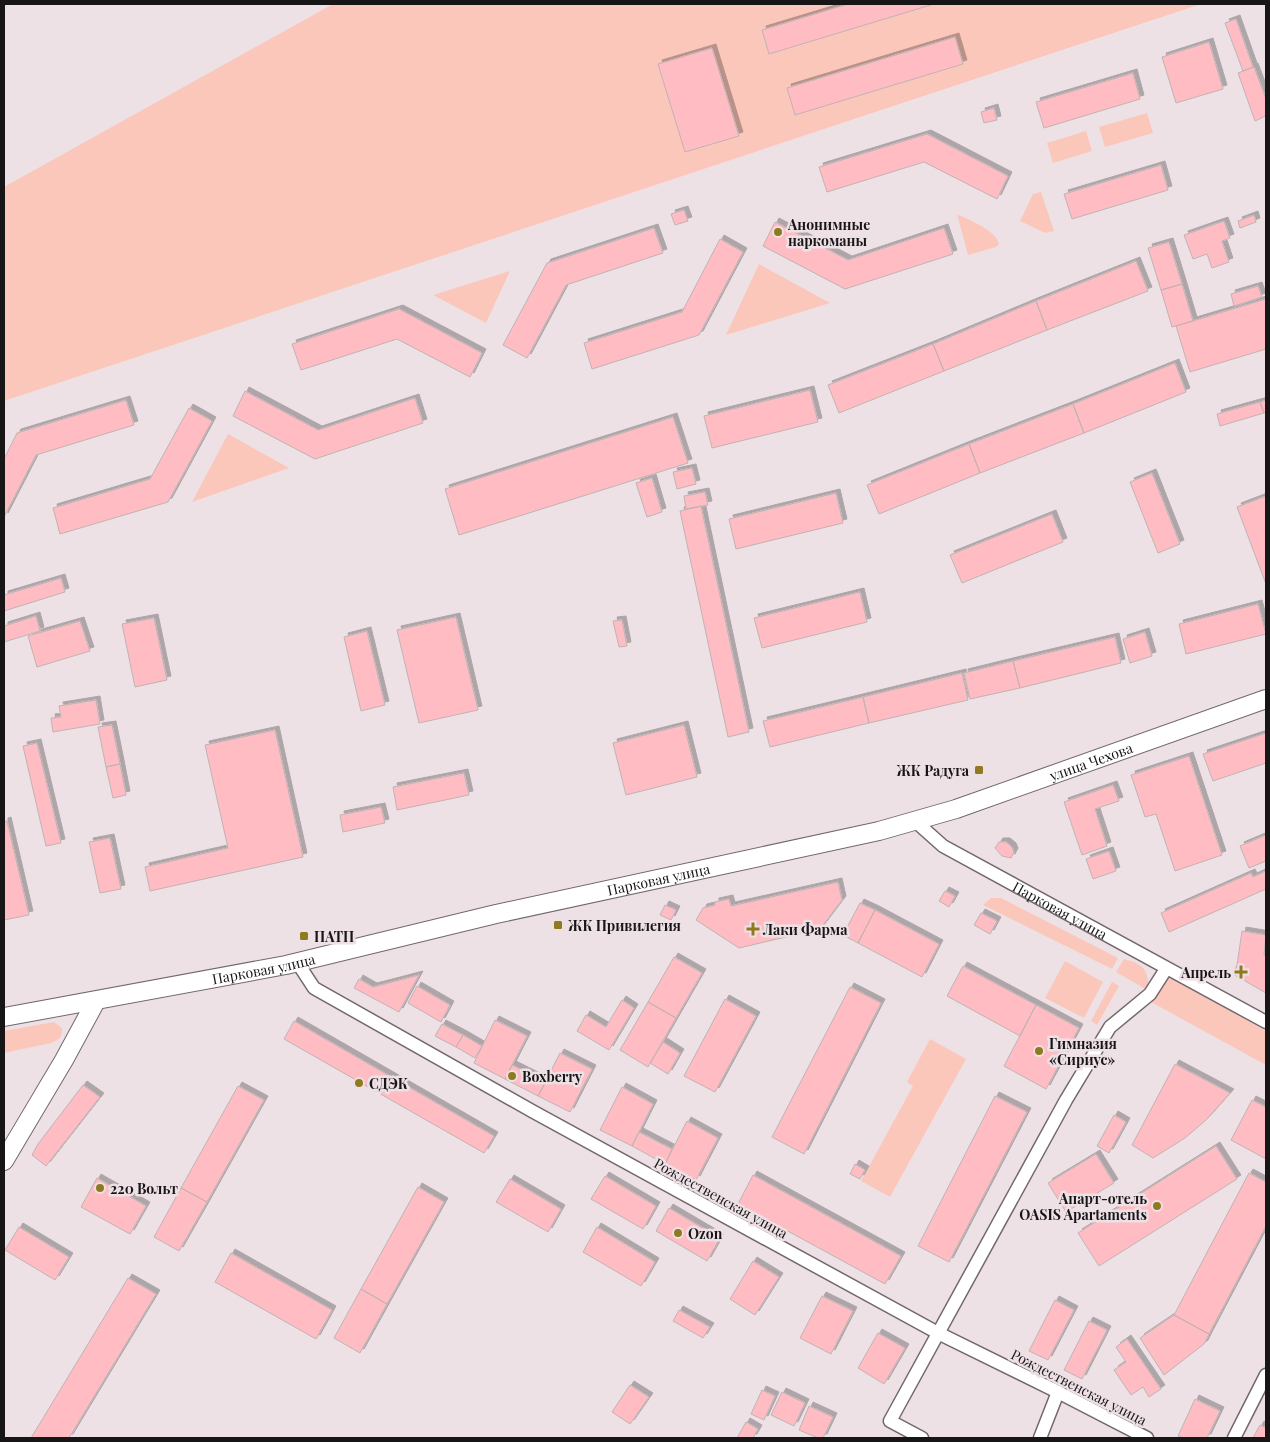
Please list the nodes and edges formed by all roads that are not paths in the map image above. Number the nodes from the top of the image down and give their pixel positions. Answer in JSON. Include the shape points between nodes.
{"nodes":[{"id":1,"x":1266,"y":699,"type":"edge"},
{"id":2,"x":915,"y":821,"type":"junction"},
{"id":3,"x":297,"y":962,"type":"junction"},
{"id":4,"x":1166,"y":969,"type":"junction"},
{"id":5,"x":96,"y":1001,"type":"junction"},
{"id":6,"x":4,"y":1017,"type":"edge"},
{"id":7,"x":1266,"y":1022,"type":"edge"},
{"id":8,"x":4,"y":1160,"type":"edge"},
{"id":9,"x":938,"y":1333,"type":"junction"},
{"id":10,"x":1266,"y":1374,"type":"edge"},
{"id":11,"x":1058,"y":1392,"type":"junction"},
{"id":12,"x":922,"y":1438,"type":"edge"},
{"id":13,"x":1040,"y":1438,"type":"edge"},
{"id":14,"x":1147,"y":1438,"type":"edge"},
{"id":15,"x":1234,"y":1438,"type":"edge"}],
"edges":[{"from":1,"to":2,"type":"main road","name":"улица Чехова"},
{"from":2,"to":3,"type":"main road","name":"Парковая улица","via":[[496,914]]},
{"from":2,"to":4,"type":"street","name":"Парковая улица","via":[[943,846]]},
{"from":3,"to":5,"type":"main road","name":"Парковая улица"},
{"from":3,"to":9,"type":"street","name":"Рождественская улица","via":[[314,988]]},
{"from":4,"to":7,"type":"street","name":"Парковая улица"},
{"from":4,"to":9,"type":"street","via":[[1150,994],[1110,1027],[1066,1100]]},
{"from":5,"to":6,"type":"main road","name":"Парковая улица"},
{"from":5,"to":8,"type":"main road"},
{"from":9,"to":11,"type":"street","name":"Рождественская улица"},
{"from":9,"to":12,"type":"street","via":[[890,1421]]},
{"from":10,"to":15,"type":"street"},
{"from":11,"to":13,"type":"street"},
{"from":11,"to":14,"type":"street","name":"Рождественская улица"}]}
